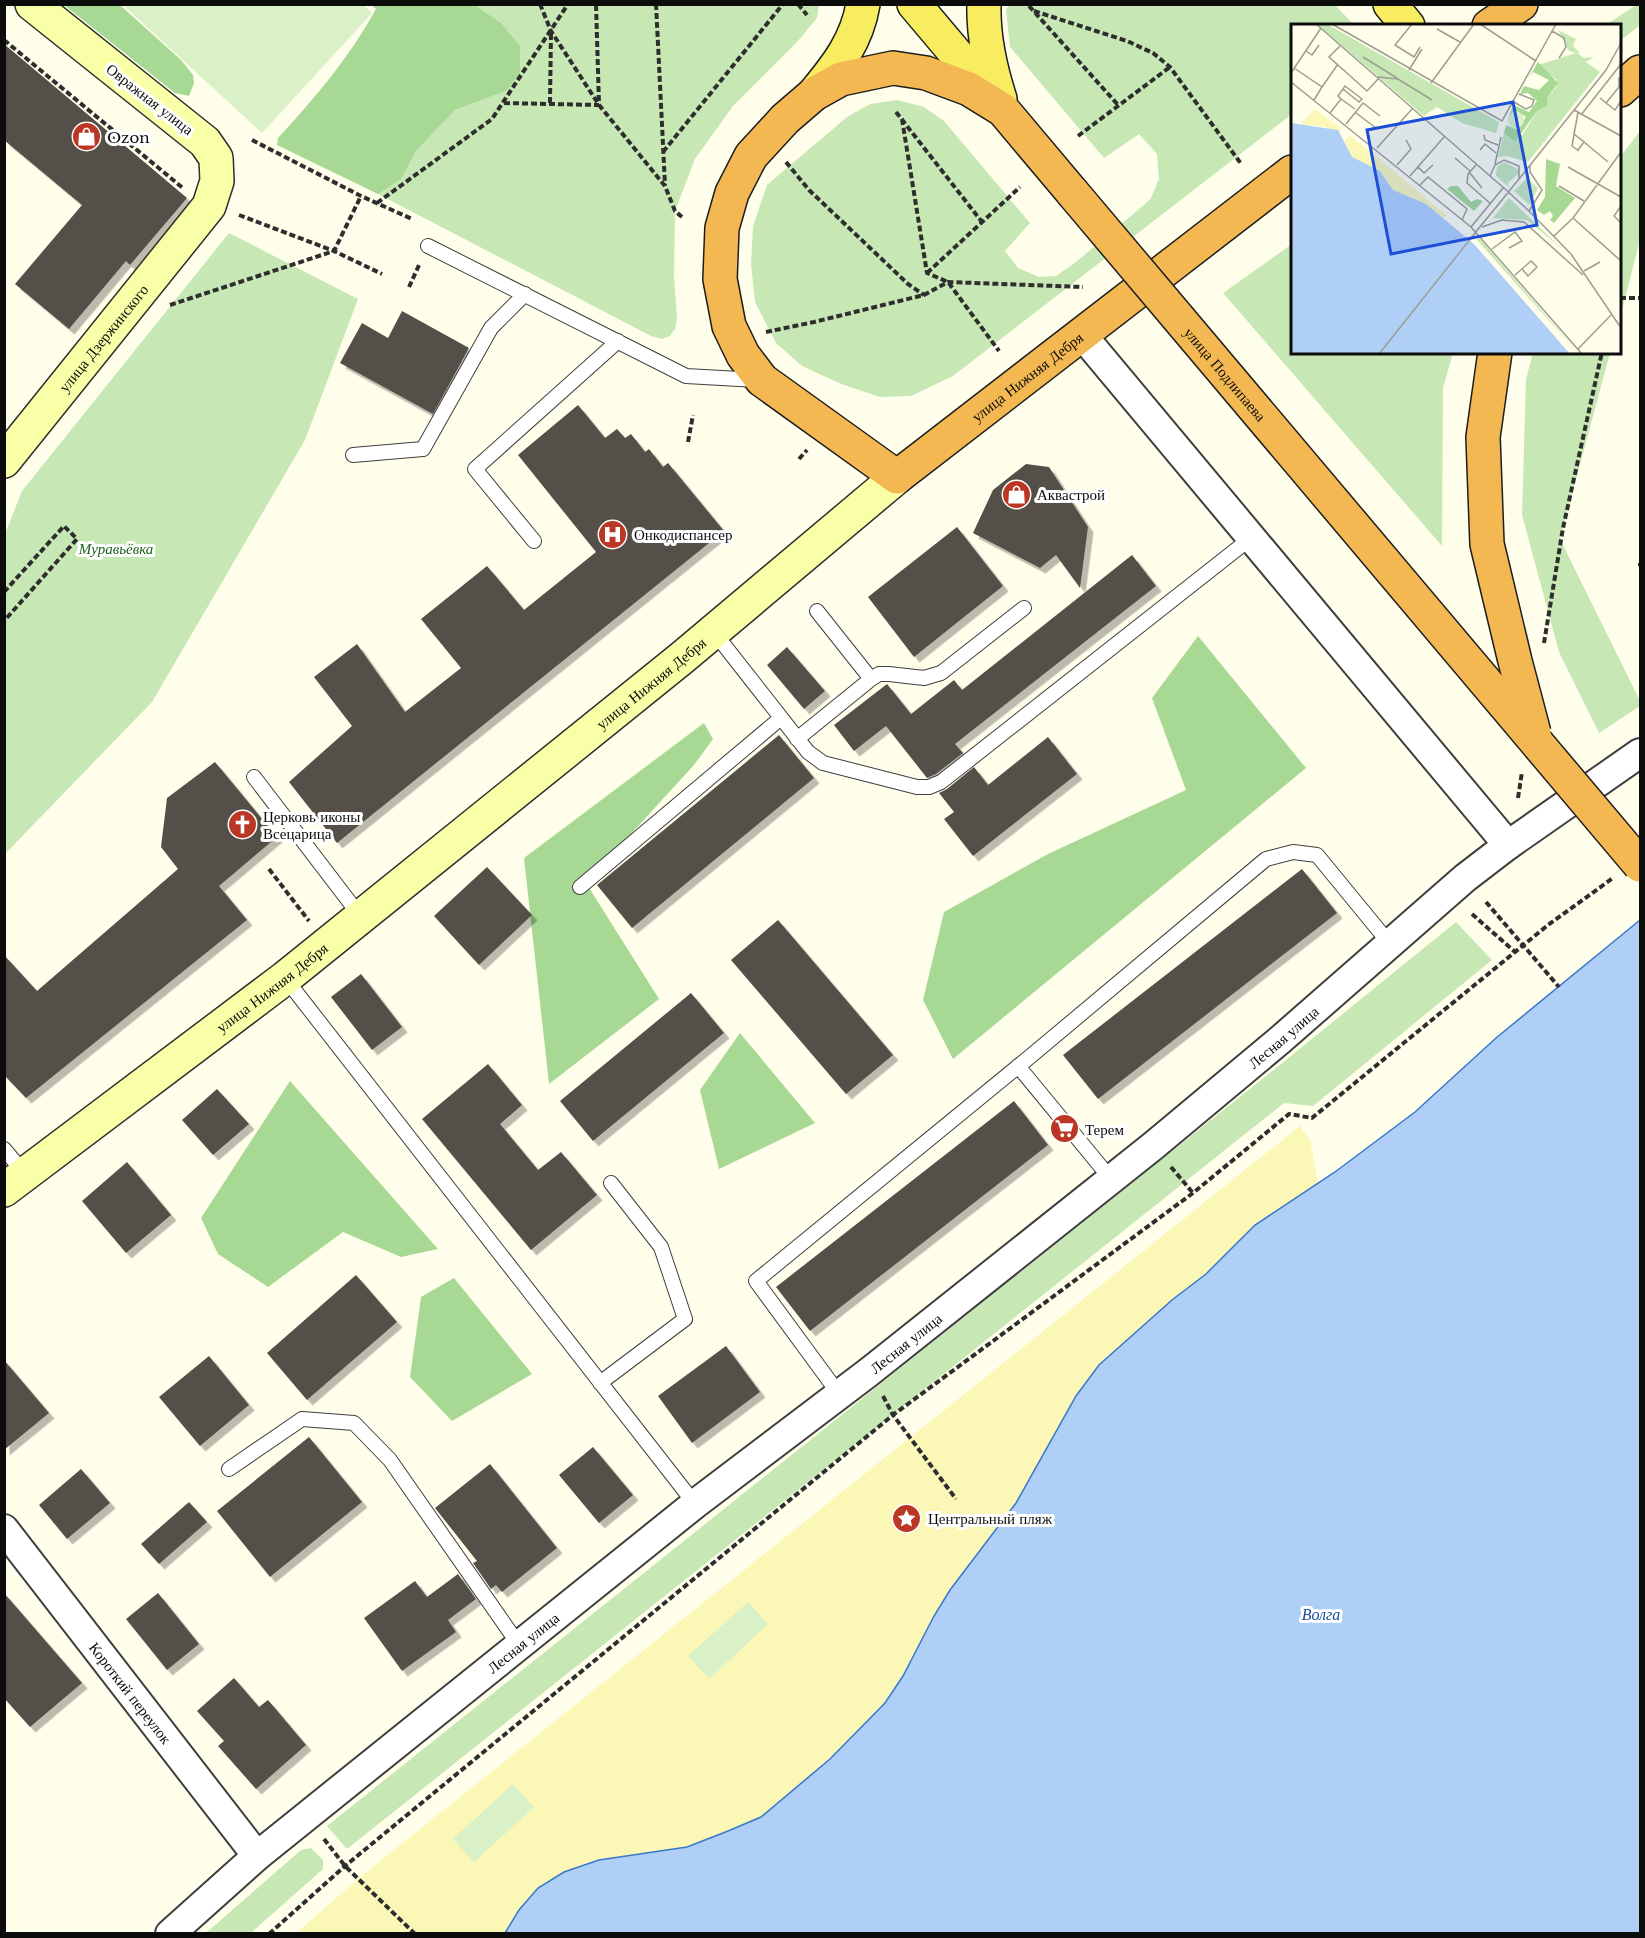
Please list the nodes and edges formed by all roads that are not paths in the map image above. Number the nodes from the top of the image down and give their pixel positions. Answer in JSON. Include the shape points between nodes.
{"nodes":[{"id":1,"x":32,"y":4,"type":"edge"},
{"id":2,"x":863,"y":4,"type":"edge"},
{"id":3,"x":914,"y":4,"type":"edge"},
{"id":4,"x":984,"y":4,"type":"edge"},
{"id":5,"x":1390,"y":4,"type":"edge"},
{"id":6,"x":1521,"y":4,"type":"edge"},
{"id":7,"x":1406,"y":24,"type":"edge"},
{"id":8,"x":1492,"y":24,"type":"edge"},
{"id":9,"x":1641,"y":72,"type":"edge"},
{"id":10,"x":1621,"y":89,"type":"edge"},
{"id":11,"x":814,"y":94,"type":"junction"},
{"id":12,"x":1003,"y":110,"type":"junction"},
{"id":13,"x":1291,"y":174,"type":"edge"},
{"id":14,"x":200,"y":217,"type":"joint"},
{"id":15,"x":428,"y":246,"type":"dead end"},
{"id":16,"x":525,"y":294,"type":"junction"},
{"id":17,"x":1082,"y":335,"type":"junction"},
{"id":18,"x":618,"y":341,"type":"junction"},
{"id":19,"x":1494,"y":354,"type":"edge"},
{"id":20,"x":762,"y":380,"type":"junction"},
{"id":21,"x":353,"y":455,"type":"dead end"},
{"id":22,"x":4,"y":461,"type":"edge"},
{"id":23,"x":897,"y":477,"type":"junction"},
{"id":24,"x":1251,"y":538,"type":"junction"},
{"id":25,"x":534,"y":541,"type":"dead end"},
{"id":26,"x":1024,"y":608,"type":"dead end"},
{"id":27,"x":817,"y":611,"type":"dead end"},
{"id":28,"x":713,"y":631,"type":"junction"},
{"id":29,"x":872,"y":679,"type":"junction"},
{"id":30,"x":781,"y":718,"type":"junction"},
{"id":31,"x":797,"y":739,"type":"junction"},
{"id":32,"x":1530,"y":753,"type":"junction"},
{"id":33,"x":1641,"y":753,"type":"edge"},
{"id":34,"x":254,"y":777,"type":"dead end"},
{"id":35,"x":1508,"y":846,"type":"junction"},
{"id":36,"x":1631,"y":868,"type":"edge"},
{"id":37,"x":580,"y":887,"type":"dead end"},
{"id":38,"x":361,"y":917,"type":"junction"},
{"id":39,"x":1390,"y":944,"type":"junction"},
{"id":40,"x":285,"y":978,"type":"junction"},
{"id":41,"x":1018,"y":1066,"type":"junction"},
{"id":42,"x":4,"y":1149,"type":"edge"},
{"id":43,"x":1111,"y":1179,"type":"junction"},
{"id":44,"x":15,"y":1182,"type":"edge"},
{"id":45,"x":611,"y":1183,"type":"dead end"},
{"id":46,"x":600,"y":1383,"type":"junction"},
{"id":47,"x":839,"y":1394,"type":"junction"},
{"id":48,"x":229,"y":1469,"type":"dead end"},
{"id":49,"x":695,"y":1504,"type":"junction"},
{"id":50,"x":4,"y":1529,"type":"edge"},
{"id":51,"x":519,"y":1646,"type":"junction"},
{"id":52,"x":257,"y":1856,"type":"junction"},
{"id":53,"x":170,"y":1934,"type":"edge"}],
"edges":[{"from":1,"to":14,"type":"main road","name":"Овражная улица","via":[[205,142],[216,158],[217,181],[209,206]]},
{"from":2,"to":11,"type":"main road","via":[[855,35]]},
{"from":3,"to":12,"type":"main road","name":"улица Подлипаева"},
{"from":4,"to":12,"type":"main road","via":[[983,27]]},
{"from":5,"to":7,"type":"main road"},
{"from":6,"to":8,"type":"highway"},
{"from":9,"to":10,"type":"highway"},
{"from":11,"to":12,"type":"highway","via":[[841,80],[893,68],[926,73],[969,89]]},
{"from":11,"to":20,"type":"highway","via":[[751,156],[732,193],[722,228],[720,279],[729,326],[743,355]]},
{"from":12,"to":32,"type":"highway","name":"улица Подлипаева","bridge":true},
{"from":13,"to":17,"type":"highway","name":"улица Нижняя Дебря"},
{"from":14,"to":22,"type":"main road","name":"улица Дзержинского"},
{"from":15,"to":16,"type":"lane"},
{"from":16,"to":18,"type":"lane"},
{"from":16,"to":21,"type":"lane","via":[[491,328],[423,449]]},
{"from":17,"to":23,"type":"highway","name":"улица Нижняя Дебря"},
{"from":17,"to":24,"type":"street"},
{"from":18,"to":20,"type":"lane","via":[[686,376]]},
{"from":18,"to":25,"type":"lane","via":[[475,469]]},
{"from":19,"to":32,"type":"highway","bridge":true,"via":[[1483,437],[1487,544],[1515,661]]},
{"from":20,"to":23,"type":"highway"},
{"from":23,"to":28,"type":"main road","name":"улица Нижняя Дебря"},
{"from":24,"to":31,"type":"lane","via":[[941,782],[917,787],[823,763]]},
{"from":24,"to":35,"type":"street"},
{"from":26,"to":29,"type":"lane","via":[[941,673],[924,678],[889,674]]},
{"from":27,"to":29,"type":"lane"},
{"from":28,"to":30,"type":"lane"},
{"from":28,"to":38,"type":"main road","name":"улица Нижняя Дебря"},
{"from":29,"to":31,"type":"lane"},
{"from":30,"to":31,"type":"lane"},
{"from":30,"to":37,"type":"lane"},
{"from":32,"to":36,"type":"highway","name":"улица Подлипаева","bridge":true},
{"from":33,"to":35,"type":"street","name":"Лесная улица"},
{"from":34,"to":38,"type":"lane"},
{"from":35,"to":39,"type":"street","name":"Лесная улица"},
{"from":38,"to":40,"type":"main road","name":"улица Нижняя Дебря"},
{"from":39,"to":41,"type":"lane","via":[[1317,855],[1293,852],[1266,859]]},
{"from":39,"to":43,"type":"street","name":"Лесная улица"},
{"from":40,"to":44,"type":"main road","name":"улица Нижняя Дебря"},
{"from":40,"to":46,"type":"lane"},
{"from":41,"to":43,"type":"lane"},
{"from":41,"to":47,"type":"lane","via":[[756,1281]]},
{"from":42,"to":44,"type":"lane"},
{"from":43,"to":47,"type":"street","name":"Лесная улица"},
{"from":45,"to":46,"type":"lane","via":[[661,1247],[685,1319]]},
{"from":46,"to":49,"type":"lane"},
{"from":47,"to":49,"type":"street","name":"Лесная улица"},
{"from":48,"to":51,"type":"lane","via":[[302,1419],[354,1423],[390,1460]]},
{"from":49,"to":51,"type":"street","name":"Лесная улица"},
{"from":50,"to":52,"type":"street","name":"Короткий переулок"},
{"from":51,"to":52,"type":"street","name":"Лесная улица"},
{"from":52,"to":53,"type":"street","name":"Лесная улица"}]}
